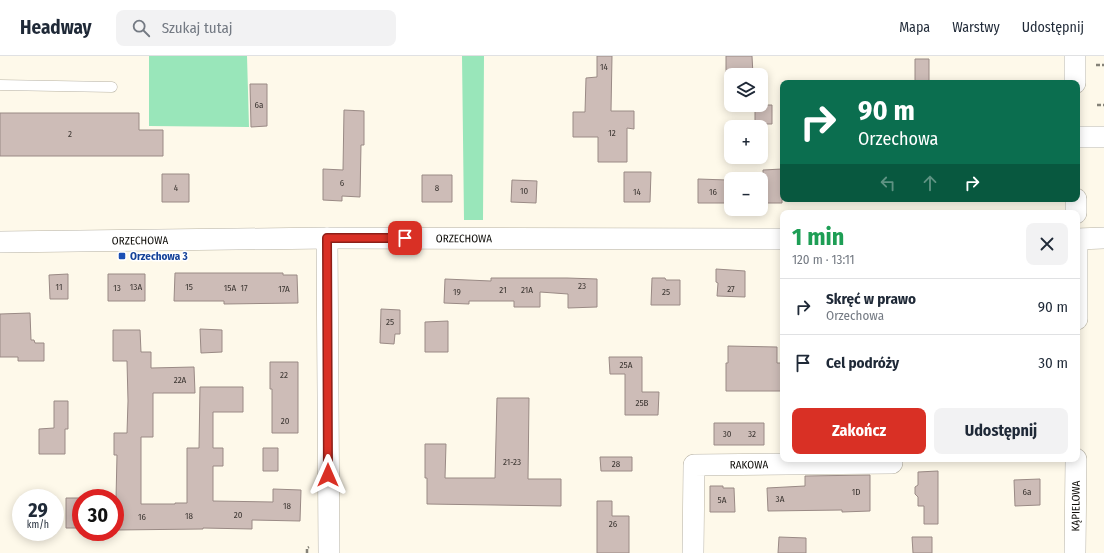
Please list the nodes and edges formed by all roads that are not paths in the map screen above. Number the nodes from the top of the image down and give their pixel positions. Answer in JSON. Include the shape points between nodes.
{"nodes":[{"id":1,"x":1075,"y":56,"type":"edge"},
{"id":2,"x":1075,"y":80,"type":"edge"},
{"id":3,"x":0,"y":85,"type":"edge"},
{"id":4,"x":112,"y":87,"type":"dead end"},
{"id":5,"x":1104,"y":136,"type":"edge"},
{"id":6,"x":1080,"y":137,"type":"edge"},
{"id":7,"x":327,"y":238,"type":"junction"},
{"id":8,"x":1104,"y":238,"type":"edge"},
{"id":9,"x":780,"y":239,"type":"edge"},
{"id":10,"x":1080,"y":239,"type":"edge"},
{"id":11,"x":0,"y":242,"type":"edge"},
{"id":12,"x":1076,"y":462,"type":"edge"},
{"id":13,"x":892,"y":463,"type":"dead end"},
{"id":14,"x":329,"y":553,"type":"edge"},
{"id":15,"x":693,"y":553,"type":"edge"},
{"id":16,"x":1075,"y":553,"type":"edge"}],
"edges":[{"from":1,"to":2,"type":"street"},
{"from":3,"to":4,"type":"lane"},
{"from":5,"to":6,"type":"street"},
{"from":7,"to":9,"type":"street","name":"ORZECHOWA"},
{"from":7,"to":11,"type":"street","name":"ORZECHOWA"},
{"from":7,"to":14,"type":"street"},
{"from":8,"to":10,"type":"street"},
{"from":12,"to":16,"type":"street","name":"KĄPIELOWA"},
{"from":13,"to":15,"type":"street","name":"RAKOWA","via":[[694,465]]}]}
